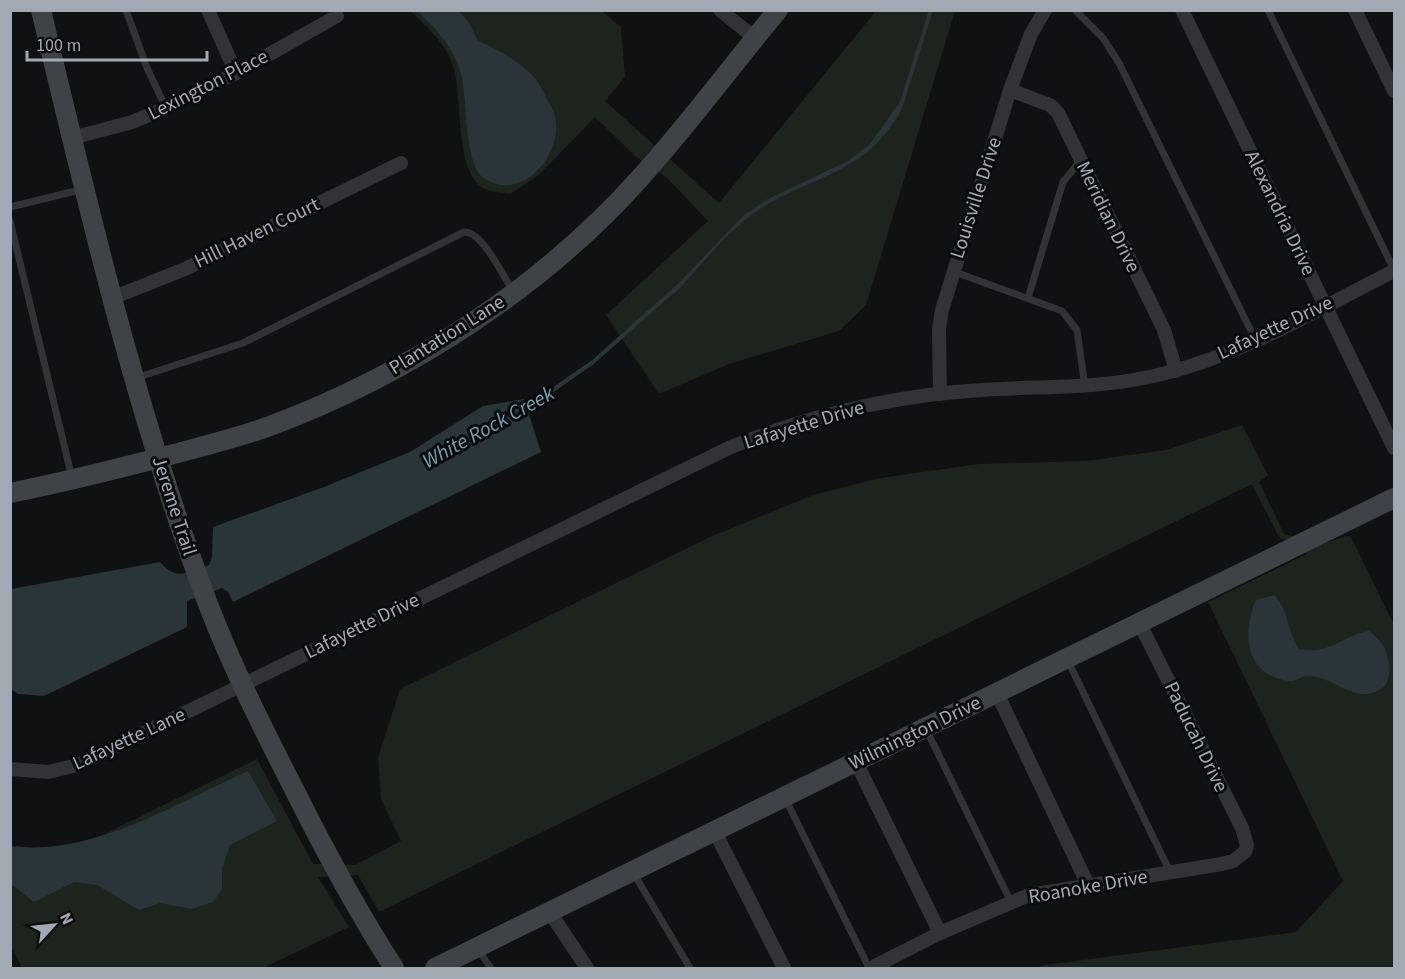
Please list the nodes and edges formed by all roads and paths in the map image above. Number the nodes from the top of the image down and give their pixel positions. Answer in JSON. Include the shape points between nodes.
{"nodes":[{"id":1,"x":41,"y":10,"type":"edge"},
{"id":2,"x":126,"y":10,"type":"edge"},
{"id":3,"x":208,"y":10,"type":"edge"},
{"id":4,"x":720,"y":10,"type":"edge"},
{"id":5,"x":778,"y":10,"type":"edge"},
{"id":6,"x":1045,"y":10,"type":"edge"},
{"id":7,"x":1075,"y":10,"type":"edge"},
{"id":8,"x":1182,"y":10,"type":"edge"},
{"id":9,"x":1268,"y":10,"type":"edge"},
{"id":10,"x":1355,"y":10,"type":"edge"},
{"id":11,"x":337,"y":16,"type":"dead end"},
{"id":12,"x":755,"y":38,"type":"junction"},
{"id":13,"x":236,"y":73,"type":"junction"},
{"id":14,"x":1010,"y":90,"type":"junction"},
{"id":15,"x":1395,"y":91,"type":"edge"},
{"id":16,"x":166,"y":108,"type":"junction"},
{"id":17,"x":72,"y":138,"type":"junction"},
{"id":18,"x":1081,"y":160,"type":"junction"},
{"id":19,"x":401,"y":163,"type":"dead end"},
{"id":20,"x":85,"y":189,"type":"junction"},
{"id":21,"x":10,"y":207,"type":"edge"},
{"id":22,"x":10,"y":221,"type":"edge"},
{"id":23,"x":952,"y":271,"type":"junction"},
{"id":24,"x":1395,"y":271,"type":"edge"},
{"id":25,"x":514,"y":293,"type":"junction"},
{"id":26,"x":112,"y":298,"type":"junction"},
{"id":27,"x":1028,"y":298,"type":"junction"},
{"id":28,"x":1325,"y":305,"type":"junction"},
{"id":29,"x":1255,"y":339,"type":"junction"},
{"id":30,"x":1176,"y":371,"type":"junction"},
{"id":31,"x":134,"y":378,"type":"junction"},
{"id":32,"x":1085,"y":388,"type":"junction"},
{"id":33,"x":940,"y":394,"type":"junction"},
{"id":34,"x":1395,"y":448,"type":"edge"},
{"id":35,"x":158,"y":458,"type":"junction"},
{"id":36,"x":73,"y":480,"type":"junction"},
{"id":37,"x":10,"y":493,"type":"edge"},
{"id":38,"x":1395,"y":498,"type":"edge"},
{"id":39,"x":1140,"y":624,"type":"junction"},
{"id":40,"x":1067,"y":659,"type":"junction"},
{"id":41,"x":243,"y":684,"type":"junction"},
{"id":42,"x":997,"y":693,"type":"junction"},
{"id":43,"x":925,"y":726,"type":"junction"},
{"id":44,"x":856,"y":762,"type":"junction"},
{"id":45,"x":10,"y":770,"type":"edge"},
{"id":46,"x":784,"y":796,"type":"junction"},
{"id":47,"x":715,"y":832,"type":"junction"},
{"id":48,"x":1245,"y":852,"type":"joint"},
{"id":49,"x":632,"y":871,"type":"junction"},
{"id":50,"x":1170,"y":872,"type":"junction"},
{"id":51,"x":1088,"y":885,"type":"junction"},
{"id":52,"x":1011,"y":902,"type":"junction"},
{"id":53,"x":551,"y":914,"type":"junction"},
{"id":54,"x":940,"y":933,"type":"junction"},
{"id":55,"x":477,"y":949,"type":"junction"},
{"id":56,"x":394,"y":969,"type":"edge"},
{"id":57,"x":435,"y":969,"type":"edge"},
{"id":58,"x":491,"y":969,"type":"edge"},
{"id":59,"x":587,"y":969,"type":"edge"},
{"id":60,"x":690,"y":969,"type":"edge"},
{"id":61,"x":784,"y":969,"type":"edge"},
{"id":62,"x":870,"y":969,"type":"edge"}],
"edges":[{"from":1,"to":17,"type":"street","name":"Jereme Trail"},
{"from":2,"to":16,"type":"lane"},
{"from":3,"to":13,"type":"street"},
{"from":4,"to":12,"type":"street"},
{"from":5,"to":12,"type":"street","name":"Plantation Lane"},
{"from":6,"to":14,"type":"street","name":"Louisville Drive","via":[[1031,34]]},
{"from":7,"to":29,"type":"lane","via":[[1103,38],[1119,63]]},
{"from":8,"to":28,"type":"street","name":"Alexandria Drive"},
{"from":9,"to":24,"type":"lane"},
{"from":10,"to":15,"type":"street"},
{"from":11,"to":13,"type":"street","name":"Lexington Place"},
{"from":12,"to":25,"type":"street","name":"Plantation Lane","via":[[641,177],[578,239]]},
{"from":13,"to":16,"type":"street","name":"Lexington Place"},
{"from":14,"to":18,"type":"street","name":"Meridian Drive","via":[[1054,108]]},
{"from":14,"to":23,"type":"street","name":"Louisville Drive"},
{"from":16,"to":17,"type":"street","name":"Lexington Place"},
{"from":17,"to":20,"type":"street","name":"Jereme Trail"},
{"from":18,"to":27,"type":"lane","via":[[1063,182]]},
{"from":18,"to":30,"type":"street","name":"Meridian Drive","via":[[1164,330]]},
{"from":19,"to":26,"type":"street","name":"Hill Haven Court","via":[[185,269]]},
{"from":20,"to":21,"type":"lane"},
{"from":20,"to":26,"type":"street","name":"Jereme Trail"},
{"from":22,"to":36,"type":"lane"},
{"from":23,"to":27,"type":"lane"},
{"from":23,"to":33,"type":"street","name":"Louisville Drive","via":[[939,329]]},
{"from":24,"to":28,"type":"street","name":"Lafayette Drive"},
{"from":25,"to":31,"type":"lane","via":[[481,241],[464,232],[243,343]]},
{"from":25,"to":35,"type":"street","name":"Plantation Lane","via":[[370,382],[271,426]]},
{"from":26,"to":31,"type":"street","name":"Jereme Trail"},
{"from":27,"to":32,"type":"lane","via":[[1057,308],[1073,323],[1079,338]]},
{"from":28,"to":29,"type":"street","name":"Lafayette Drive"},
{"from":28,"to":34,"type":"street","name":"Alexandria Drive"},
{"from":29,"to":30,"type":"street","name":"Lafayette Drive"},
{"from":30,"to":32,"type":"street","name":"Lafayette Drive"},
{"from":31,"to":35,"type":"street","name":"Jereme Trail"},
{"from":32,"to":33,"type":"street","name":"Lafayette Drive"},
{"from":33,"to":41,"type":"street","name":"Lafayette Drive","via":[[828,414],[731,447]]},
{"from":35,"to":36,"type":"street","name":"Plantation Lane"},
{"from":35,"to":41,"type":"street","name":"Jereme Trail","via":[[207,602]]},
{"from":36,"to":37,"type":"street","name":"Plantation Lane"},
{"from":38,"to":39,"type":"street","name":"Wilmington Drive"},
{"from":39,"to":40,"type":"street","name":"Wilmington Drive"},
{"from":39,"to":48,"type":"street","name":"Paducah Drive","via":[[1242,828]]},
{"from":40,"to":42,"type":"street","name":"Wilmington Drive"},
{"from":40,"to":50,"type":"lane"},
{"from":41,"to":45,"type":"street","name":"Lafayette Lane","via":[[78,765],[48,772]]},
{"from":41,"to":56,"type":"street","name":"Jereme Trail","via":[[327,853]]},
{"from":42,"to":43,"type":"street","name":"Wilmington Drive"},
{"from":42,"to":51,"type":"street"},
{"from":43,"to":44,"type":"street","name":"Wilmington Drive"},
{"from":43,"to":52,"type":"lane"},
{"from":44,"to":46,"type":"street","name":"Wilmington Drive"},
{"from":44,"to":54,"type":"street"},
{"from":46,"to":47,"type":"street","name":"Wilmington Drive"},
{"from":46,"to":62,"type":"lane"},
{"from":47,"to":49,"type":"street","name":"Wilmington Drive"},
{"from":47,"to":61,"type":"street"},
{"from":48,"to":50,"type":"street","name":"Roanoke Drive","via":[[1233,861]]},
{"from":49,"to":53,"type":"street","name":"Wilmington Drive"},
{"from":49,"to":60,"type":"lane"},
{"from":50,"to":51,"type":"street","name":"Roanoke Drive"},
{"from":51,"to":52,"type":"street","name":"Roanoke Drive"},
{"from":52,"to":54,"type":"street","name":"Roanoke Drive"},
{"from":53,"to":55,"type":"street","name":"Wilmington Drive"},
{"from":53,"to":59,"type":"street"},
{"from":54,"to":62,"type":"street","name":"Roanoke Drive"},
{"from":55,"to":57,"type":"street","name":"Wilmington Drive"},
{"from":55,"to":58,"type":"lane"}]}
